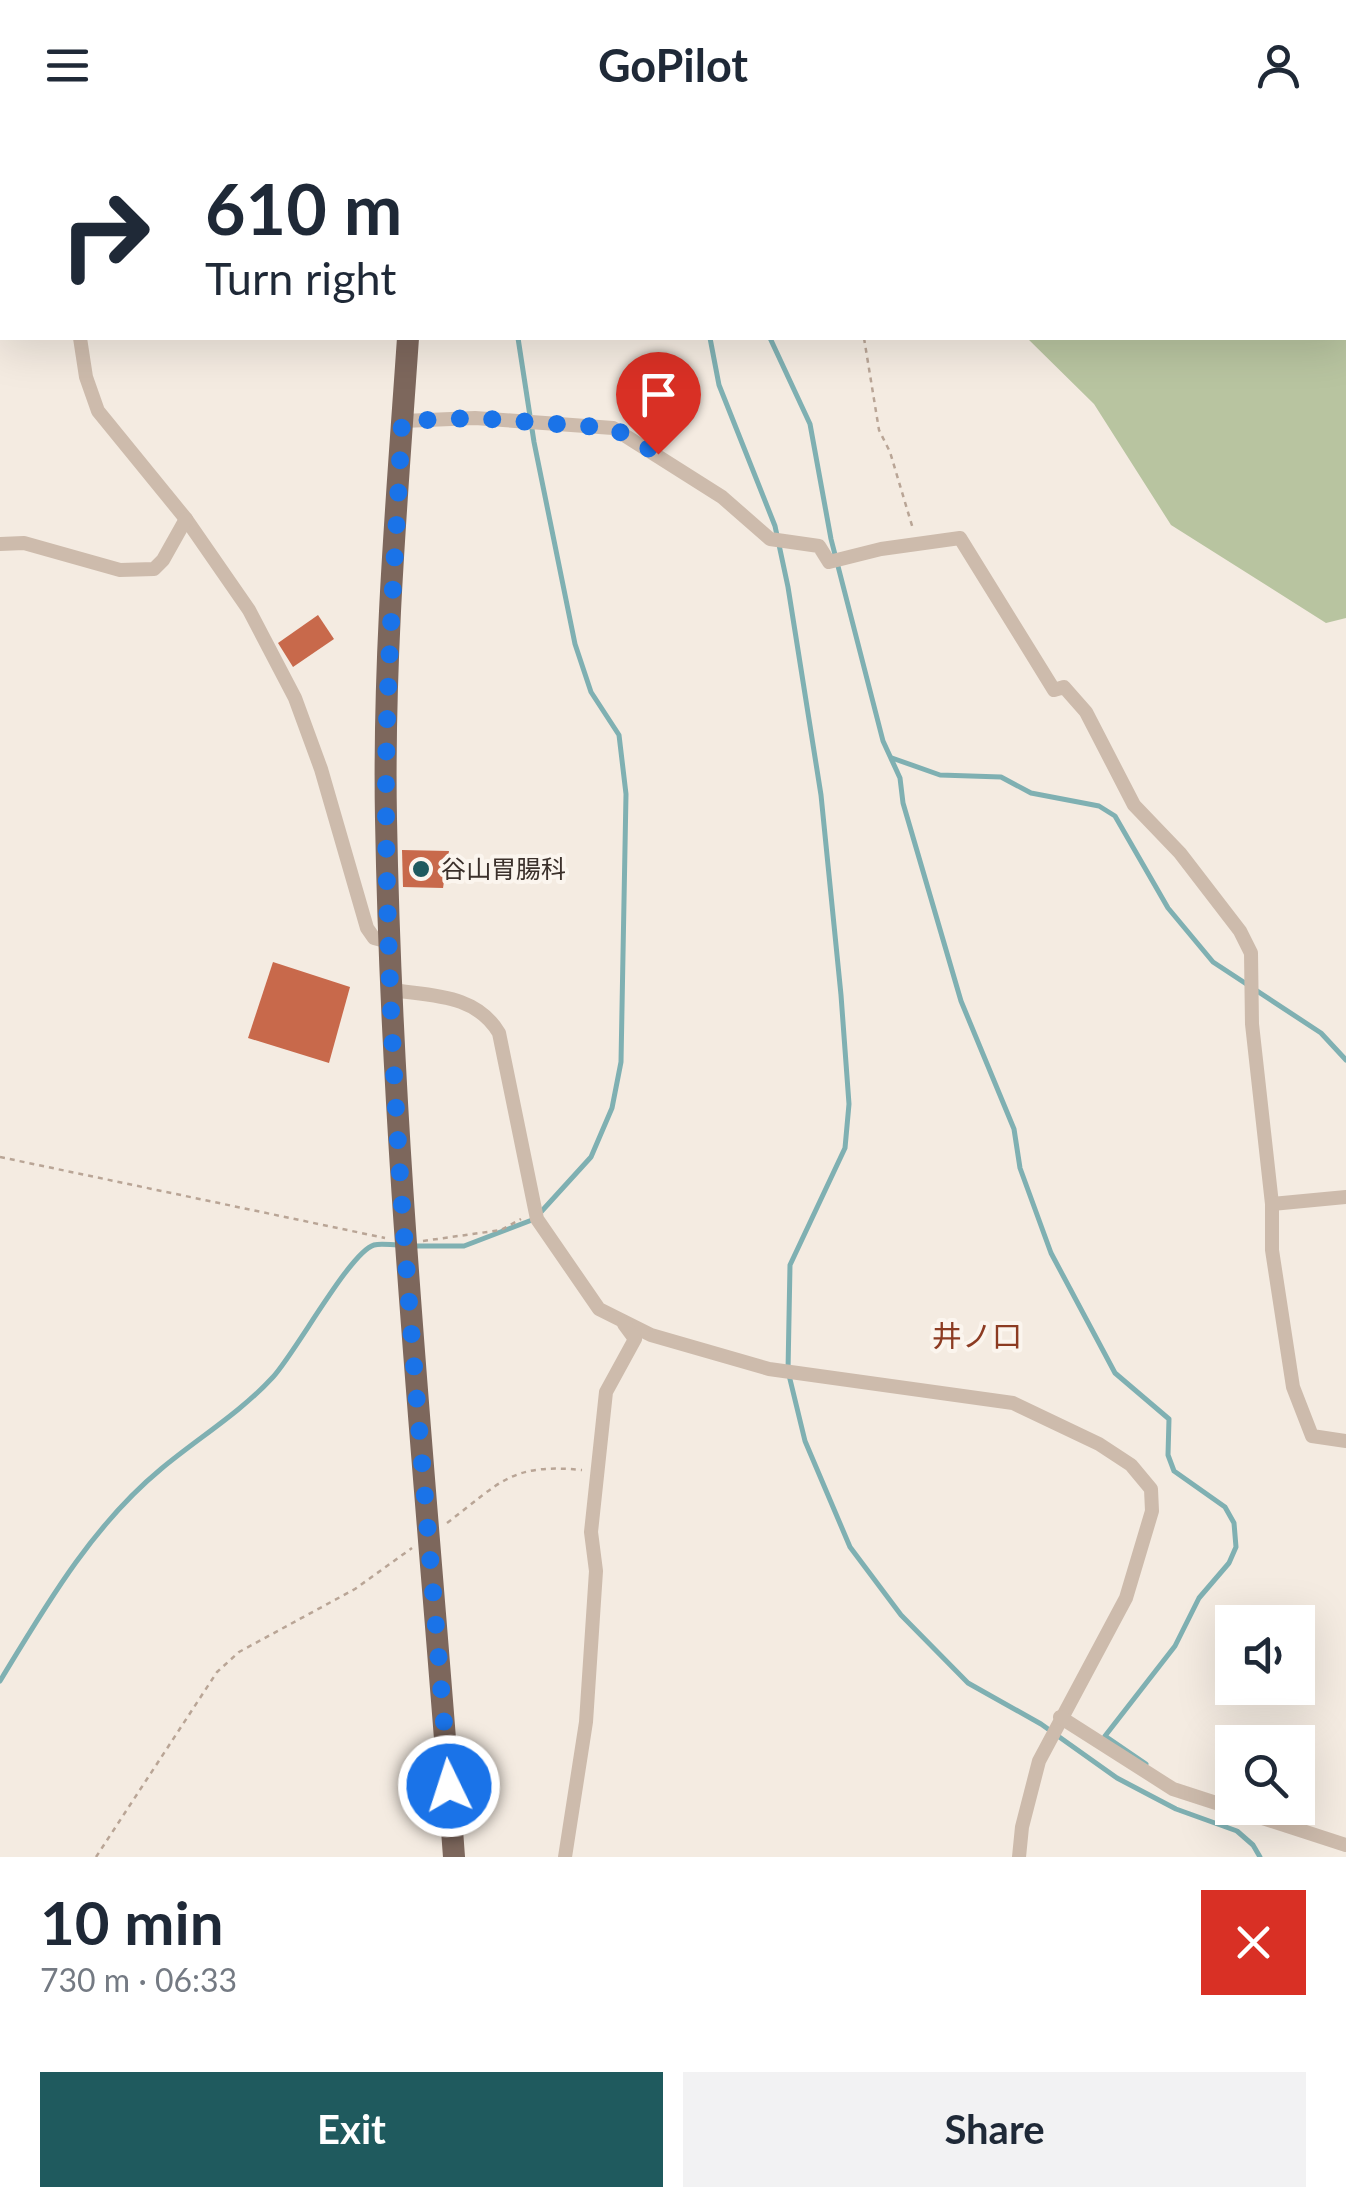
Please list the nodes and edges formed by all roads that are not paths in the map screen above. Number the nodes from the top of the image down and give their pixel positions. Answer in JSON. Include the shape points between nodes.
{"nodes":[{"id":1,"x":80,"y":340,"type":"edge"},
{"id":2,"x":408,"y":340,"type":"edge"},
{"id":3,"x":402,"y":421,"type":"junction"},
{"id":4,"x":186,"y":519,"type":"junction"},
{"id":5,"x":0,"y":544,"type":"edge"},
{"id":6,"x":389,"y":942,"type":"junction"},
{"id":7,"x":392,"y":990,"type":"junction"},
{"id":8,"x":1346,"y":1197,"type":"edge"},
{"id":9,"x":1272,"y":1204,"type":"junction"},
{"id":10,"x":623,"y":1324,"type":"junction"},
{"id":11,"x":1346,"y":1441,"type":"edge"},
{"id":12,"x":1060,"y":1717,"type":"junction"},
{"id":13,"x":1346,"y":1844,"type":"edge"},
{"id":14,"x":454,"y":1857,"type":"edge"},
{"id":15,"x":565,"y":1857,"type":"edge"},
{"id":16,"x":1019,"y":1857,"type":"edge"}],
"edges":[{"from":1,"to":4,"type":"street","via":[[98,411]]},
{"from":2,"to":3,"type":"main road"},
{"from":3,"to":6,"type":"main road","via":[[388,692]]},
{"from":3,"to":9,"type":"street","via":[[475,418],[613,428],[722,497],[770,539],[819,546],[829,562],[960,538],[1054,690],[1064,688],[1086,712],[1134,805],[1180,853],[1251,952]]},
{"from":4,"to":5,"type":"street","via":[[154,569],[120,570],[24,542]]},
{"from":4,"to":6,"type":"street","via":[[249,610],[295,698],[366,928]]},
{"from":6,"to":7,"type":"main road"},
{"from":7,"to":10,"type":"street","via":[[474,1004],[490,1016],[499,1032],[534,1212],[599,1310]]},
{"from":7,"to":14,"type":"main road"},
{"from":8,"to":9,"type":"street"},
{"from":9,"to":11,"type":"street","via":[[1272,1250],[1293,1387],[1312,1436]]},
{"from":10,"to":12,"type":"street","via":[[768,1368],[1013,1403],[1131,1465],[1151,1489],[1152,1511],[1126,1598]]},
{"from":10,"to":15,"type":"street","via":[[635,1339],[606,1392],[591,1532],[596,1571],[586,1722]]},
{"from":12,"to":13,"type":"street","via":[[1173,1789]]},
{"from":12,"to":16,"type":"street","via":[[1030,1791]]}]}
